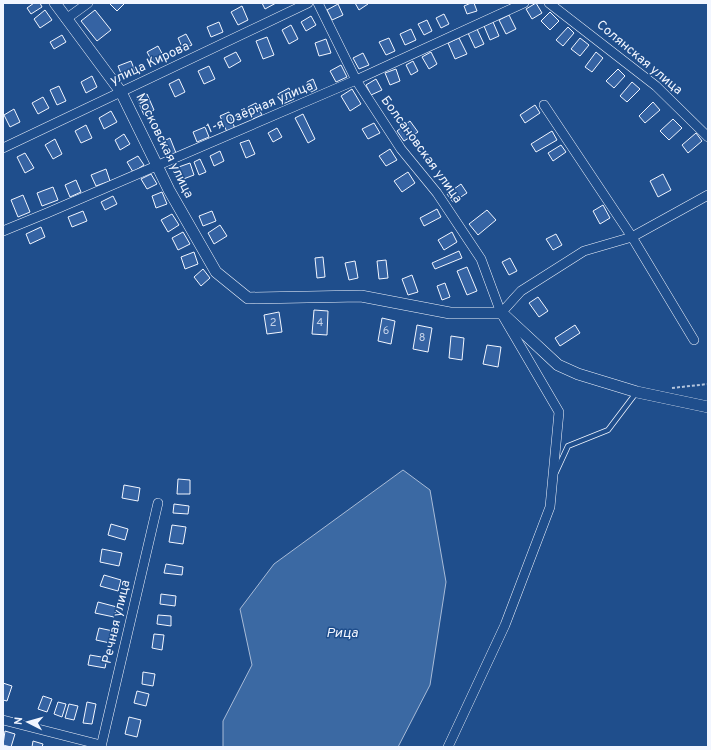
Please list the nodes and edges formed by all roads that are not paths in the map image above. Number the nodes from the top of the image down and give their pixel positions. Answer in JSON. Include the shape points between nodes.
{"nodes":[{"id":1,"x":55,"y":3,"type":"edge"},
{"id":2,"x":88,"y":3,"type":"edge"},
{"id":3,"x":308,"y":3,"type":"edge"},
{"id":4,"x":318,"y":3,"type":"edge"},
{"id":5,"x":524,"y":3,"type":"edge"},
{"id":6,"x":550,"y":3,"type":"edge"},
{"id":7,"x":66,"y":19,"type":"junction"},
{"id":8,"x":356,"y":80,"type":"junction"},
{"id":9,"x":122,"y":92,"type":"junction"},
{"id":10,"x":544,"y":105,"type":"dead end"},
{"id":11,"x":708,"y":137,"type":"edge"},
{"id":12,"x":3,"y":148,"type":"edge"},
{"id":13,"x":157,"y":166,"type":"junction"},
{"id":14,"x":708,"y":195,"type":"edge"},
{"id":15,"x":3,"y":231,"type":"edge"},
{"id":16,"x":632,"y":237,"type":"junction"},
{"id":17,"x":502,"y":313,"type":"junction"},
{"id":18,"x":694,"y":340,"type":"dead end"},
{"id":19,"x":637,"y":392,"type":"junction"},
{"id":20,"x":708,"y":407,"type":"edge"},
{"id":21,"x":553,"y":479,"type":"junction"},
{"id":22,"x":158,"y":503,"type":"dead end"},
{"id":23,"x":3,"y":720,"type":"edge"},
{"id":24,"x":101,"y":746,"type":"edge"},
{"id":25,"x":448,"y":747,"type":"edge"}],
"edges":[{"from":1,"to":7,"type":"street","name":"Московская улица"},
{"from":2,"to":7,"type":"street"},
{"from":3,"to":9,"type":"street","name":"улица Кирова"},
{"from":4,"to":8,"type":"street","name":"Болсановская улица"},
{"from":5,"to":8,"type":"street","name":"1-я Озёрная улица"},
{"from":6,"to":11,"type":"street","name":"Солянская улица","via":[[656,86]]},
{"from":7,"to":9,"type":"street","name":"Московская улица"},
{"from":8,"to":13,"type":"street","name":"1-я Озёрная улица"},
{"from":8,"to":17,"type":"street","name":"Болсановская улица","via":[[401,149],[437,192],[481,260]]},
{"from":9,"to":12,"type":"street","name":"улица Кирова"},
{"from":9,"to":13,"type":"street","name":"Московская улица"},
{"from":10,"to":16,"type":"street"},
{"from":13,"to":15,"type":"street","name":"1-я Озёрная улица"},
{"from":13,"to":17,"type":"street","name":"Московская улица","via":[[168,190],[216,272],[248,298],[361,296],[450,313]]},
{"from":14,"to":16,"type":"street"},
{"from":16,"to":17,"type":"street","via":[[584,251],[521,291]]},
{"from":16,"to":18,"type":"street"},
{"from":17,"to":19,"type":"street","via":[[558,365],[578,374]]},
{"from":17,"to":21,"type":"street","name":"Болсановская улица","via":[[559,412]]},
{"from":19,"to":20,"type":"street"},
{"from":19,"to":21,"type":"lane","via":[[608,430],[568,446]]},
{"from":21,"to":25,"type":"street","name":"Болсановская улица","via":[[550,507],[505,625]]},
{"from":22,"to":24,"type":"street","name":"Речная улица"},
{"from":23,"to":24,"type":"street"}]}
